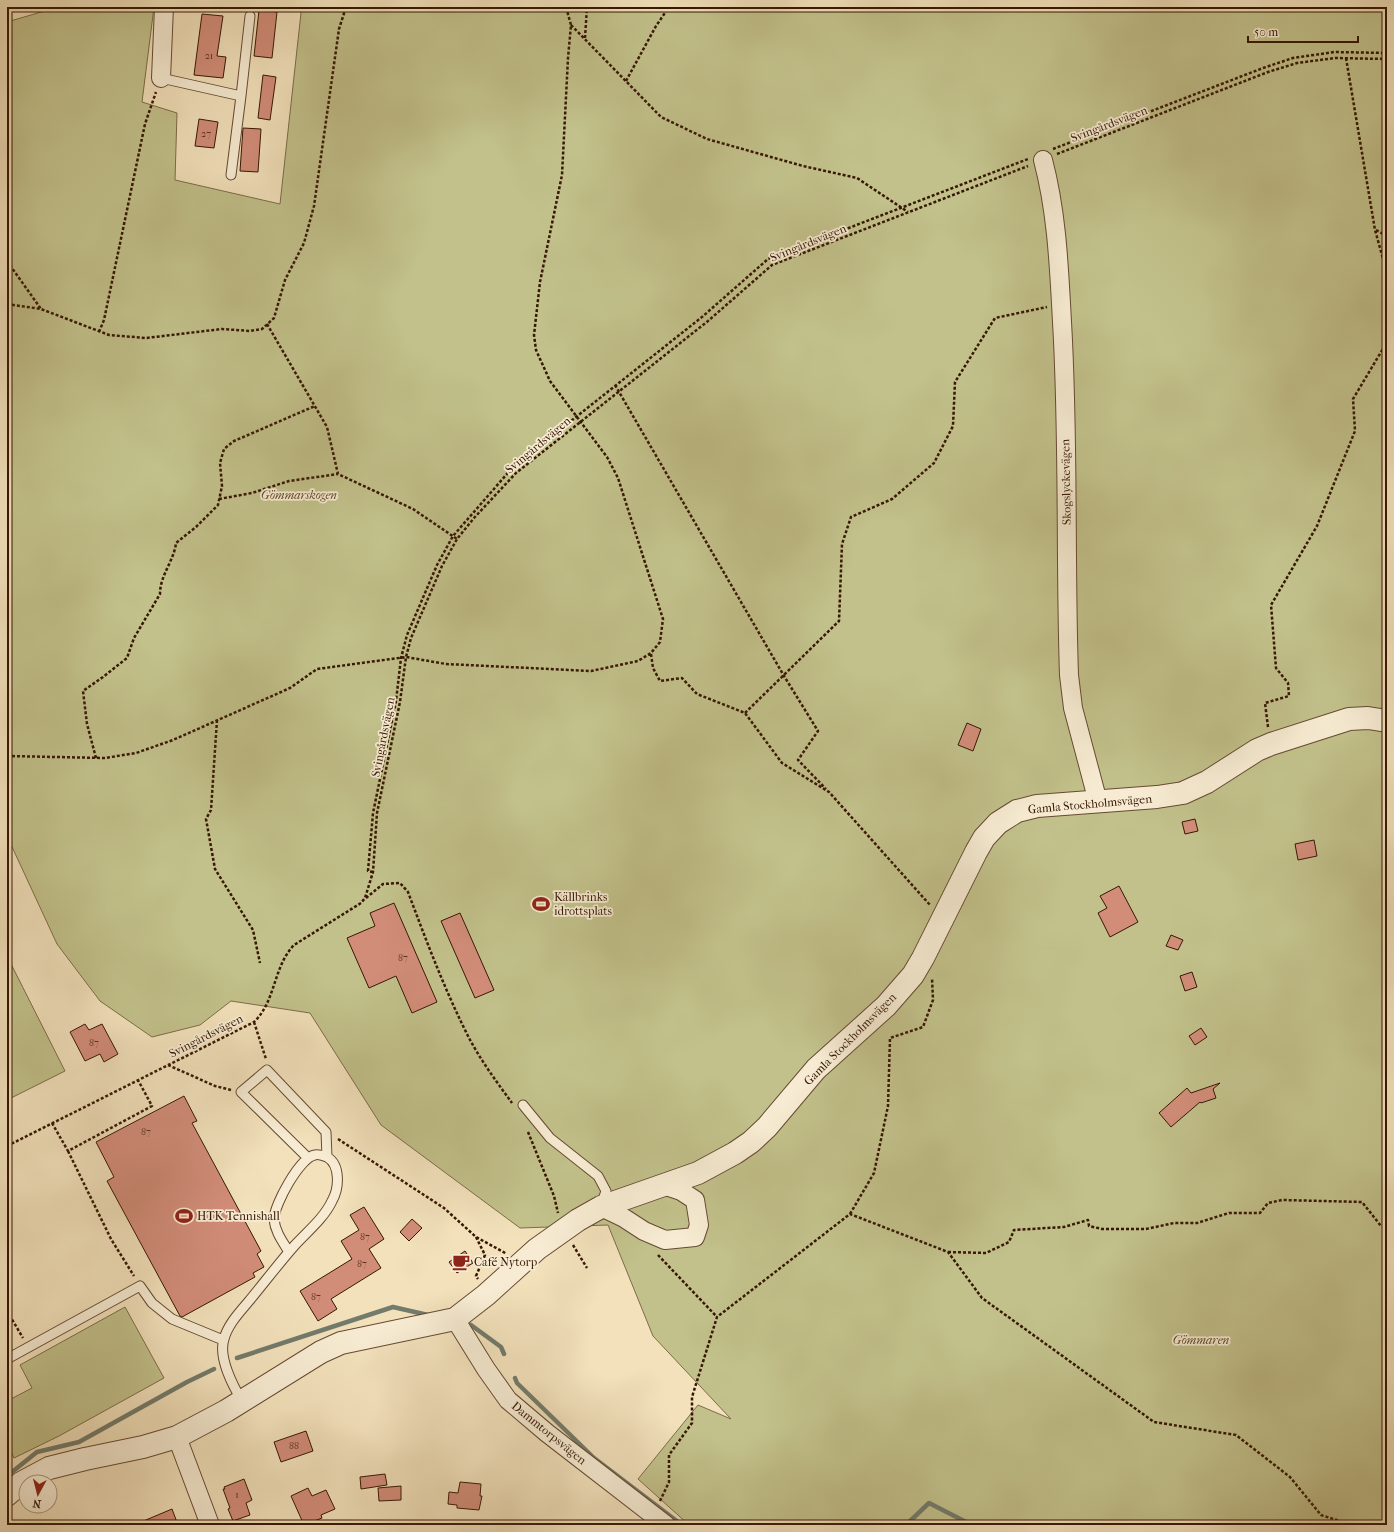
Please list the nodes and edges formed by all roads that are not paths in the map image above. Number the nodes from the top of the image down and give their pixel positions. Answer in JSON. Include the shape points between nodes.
{"nodes":[{"id":1,"x":164,"y":7,"type":"edge"},
{"id":2,"x":250,"y":16,"type":"dead end"},
{"id":3,"x":161,"y":78,"type":"joint"},
{"id":4,"x":241,"y":96,"type":"junction"},
{"id":5,"x":1042,"y":156,"type":"road end"},
{"id":6,"x":231,"y":176,"type":"dead end"},
{"id":7,"x":1387,"y":721,"type":"edge"},
{"id":8,"x":1098,"y":802,"type":"junction"},
{"id":9,"x":519,"y":1107,"type":"road end"},
{"id":10,"x":308,"y":1158,"type":"junction"},
{"id":11,"x":327,"y":1158,"type":"junction"},
{"id":12,"x":663,"y":1185,"type":"junction"},
{"id":13,"x":601,"y":1207,"type":"junction"},
{"id":14,"x":289,"y":1252,"type":"junction"},
{"id":15,"x":455,"y":1319,"type":"junction"},
{"id":16,"x":223,"y":1340,"type":"junction"},
{"id":17,"x":7,"y":1359,"type":"edge"},
{"id":18,"x":242,"y":1401,"type":"junction"},
{"id":19,"x":177,"y":1437,"type":"junction"},
{"id":20,"x":7,"y":1495,"type":"edge"},
{"id":21,"x":660,"y":1520,"type":"edge"},
{"id":22,"x":210,"y":1525,"type":"edge"}],
"edges":[{"from":1,"to":3,"type":"street"},
{"from":2,"to":4,"type":"lane"},
{"from":3,"to":4,"type":"lane"},
{"from":4,"to":6,"type":"lane"},
{"from":5,"to":8,"type":"street","name":"Skogslyckevägen","via":[[1054,208],[1061,303],[1069,675],[1073,708]]},
{"from":7,"to":8,"type":"street","name":"Gamla Stockholmsvägen","via":[[1349,719],[1271,744],[1207,782],[1183,793]]},
{"from":8,"to":12,"type":"street","name":"Gamla Stockholmsvägen","via":[[1037,806],[1017,811],[998,823],[984,838],[969,865],[924,958],[913,975],[881,1011],[816,1069],[751,1142],[698,1173]]},
{"from":9,"to":13,"type":"lane","via":[[550,1138],[598,1176],[606,1191]]},
{"from":10,"to":11,"type":"lane","via":[[315,1155]]},
{"from":10,"to":11,"type":"lane","via":[[241,1092],[267,1070],[326,1132]]},
{"from":10,"to":14,"type":"lane","via":[[300,1165],[280,1199],[274,1218],[276,1229]]},
{"from":11,"to":14,"type":"lane","via":[[333,1163],[336,1171],[337,1189],[334,1199]]},
{"from":12,"to":13,"type":"street","name":"Gamla Stockholmsvägen"},
{"from":12,"to":13,"type":"street","via":[[681,1191],[695,1200],[699,1225],[695,1237],[665,1240]]},
{"from":13,"to":15,"type":"street","name":"Gamla Stockholmsvägen","via":[[537,1249]]},
{"from":14,"to":16,"type":"lane","via":[[234,1319]]},
{"from":15,"to":18,"type":"street","name":"Gamla Stockholmsvägen","via":[[340,1343]]},
{"from":15,"to":21,"type":"street","name":"Dammtorpsvägen","via":[[508,1400]]},
{"from":16,"to":17,"type":"lane","via":[[172,1319],[152,1303],[140,1286]]},
{"from":16,"to":18,"type":"lane","via":[[228,1376]]},
{"from":18,"to":19,"type":"street","name":"Gamla Stockholmsvägen"},
{"from":19,"to":20,"type":"street","name":"Gamla Stockholmsvägen","via":[[49,1468],[21,1483]]},
{"from":19,"to":22,"type":"street"}]}
